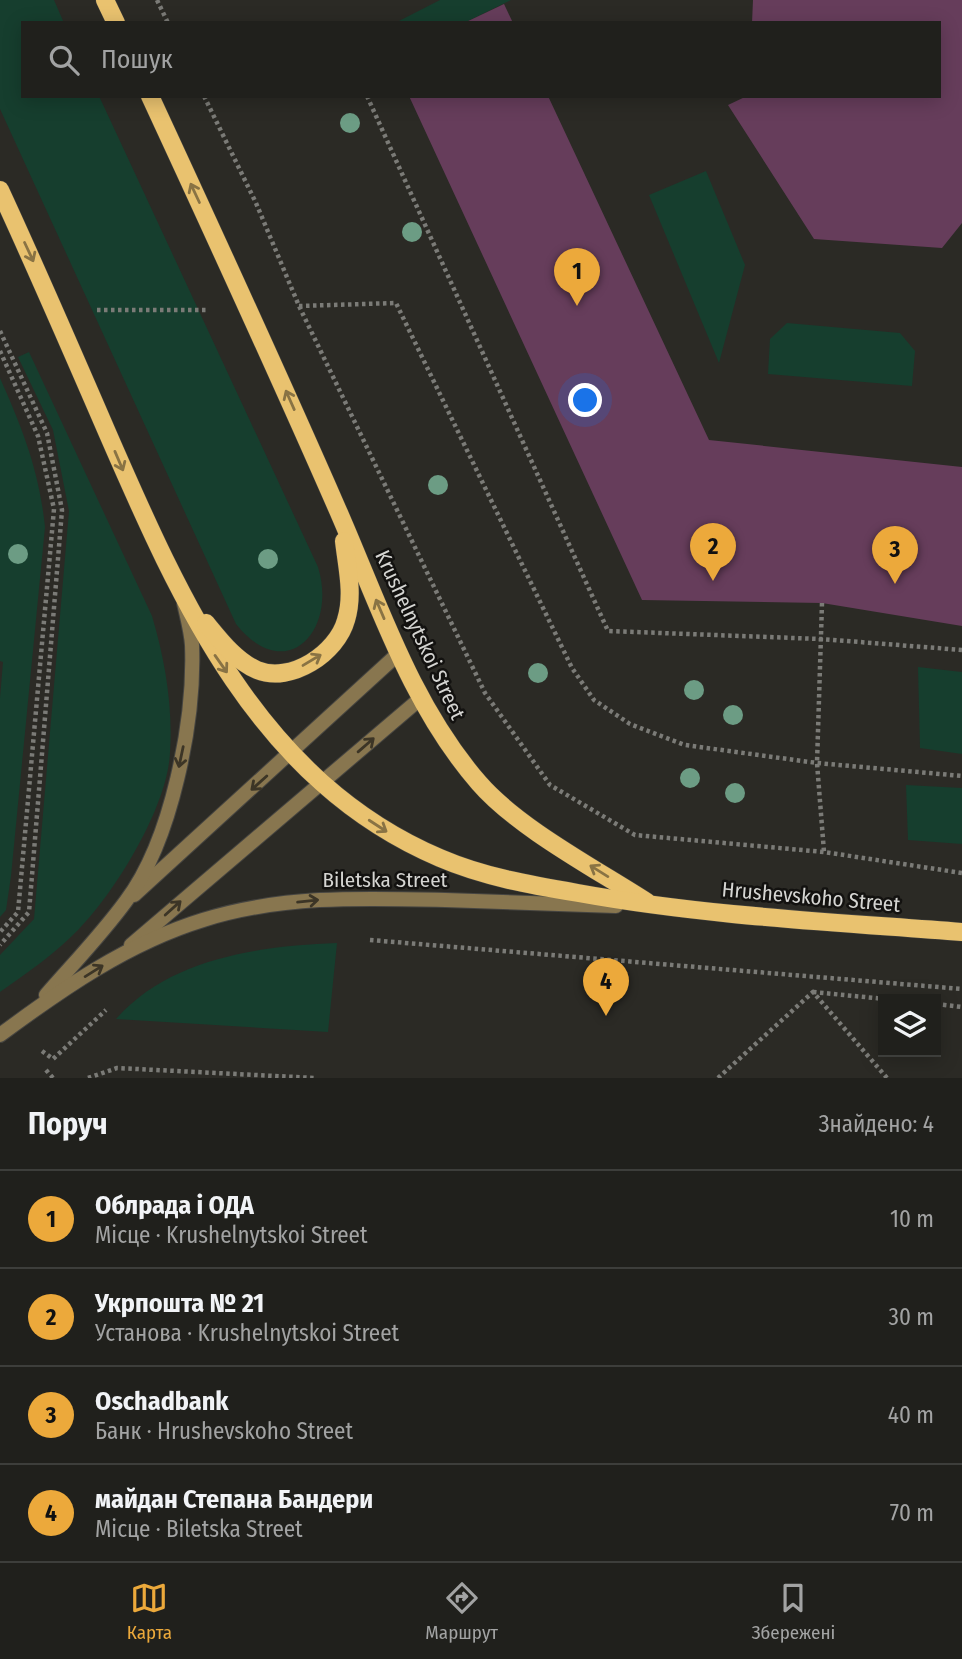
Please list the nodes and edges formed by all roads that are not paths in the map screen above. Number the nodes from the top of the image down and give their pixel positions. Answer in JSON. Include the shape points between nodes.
{"nodes":[{"id":1,"x":105,"y":0,"type":"edge"},
{"id":2,"x":115,"y":21,"type":"edge"},
{"id":3,"x":151,"y":98,"type":"edge"},
{"id":4,"x":0,"y":190,"type":"edge"},
{"id":5,"x":342,"y":519,"type":"junction"},
{"id":6,"x":182,"y":593,"type":"junction"},
{"id":7,"x":399,"y":653,"type":"junction"},
{"id":8,"x":421,"y":698,"type":"junction"},
{"id":9,"x":293,"y":753,"type":"junction"},
{"id":10,"x":323,"y":782,"type":"junction"},
{"id":11,"x":128,"y":900,"type":"junction"},
{"id":12,"x":656,"y":907,"type":"junction"},
{"id":13,"x":962,"y":932,"type":"edge"},
{"id":14,"x":122,"y":953,"type":"junction"},
{"id":15,"x":36,"y":1007,"type":"junction"},
{"id":16,"x":5,"y":1031,"type":"edge"}],
"edges":[{"from":1,"to":2,"type":"main road"},
{"from":5,"to":3,"type":"main road","name":"Krushelnytskoi Street","one_way":true},
{"from":4,"to":6,"type":"main road","name":"Krushelnytskoi Street","one_way":true,"via":[[148,527]]},
{"from":6,"to":5,"type":"main road","name":"Krushelnytskoi Street","one_way":true,"via":[[221,641],[258,670],[277,673],[316,660],[338,638],[351,597]]},
{"from":7,"to":5,"type":"main road","name":"Krushelnytskoi Street","one_way":true},
{"from":6,"to":9,"type":"main road","name":"Krushelnytskoi Street","one_way":true,"via":[[242,695]]},
{"from":6,"to":11,"type":"street","name":"Biletska Street","one_way":true,"via":[[192,642],[186,734],[154,849]]},
{"from":7,"to":8,"type":"main road","name":"Krushelnytskoi Street"},
{"from":7,"to":9,"type":"street","name":"Biletska Street"},
{"from":10,"to":8,"type":"street","name":"Biletska Street","one_way":true},
{"from":12,"to":8,"type":"main road","name":"Krushelnytskoi Street","one_way":true,"via":[[540,834],[481,786],[447,745]]},
{"from":9,"to":10,"type":"main road","name":"Krushelnytskoi Street"},
{"from":9,"to":11,"type":"street","name":"Biletska Street","one_way":true},
{"from":10,"to":12,"type":"main road","name":"Krushelnytskoi Street","one_way":true,"via":[[364,817],[442,860],[509,881]]},
{"from":14,"to":10,"type":"street","name":"Biletska Street","one_way":true},
{"from":11,"to":15,"type":"street","name":"Biletska Street"},
{"from":12,"to":13,"type":"main road","name":"Hrushevskoho Street"},
{"from":14,"to":12,"type":"street","name":"Biletska Street","one_way":true,"via":[[201,920],[239,910],[333,898]]},
{"from":15,"to":14,"type":"street","name":"Biletska Street","one_way":true},
{"from":15,"to":16,"type":"street","name":"Biletska Street"}]}
